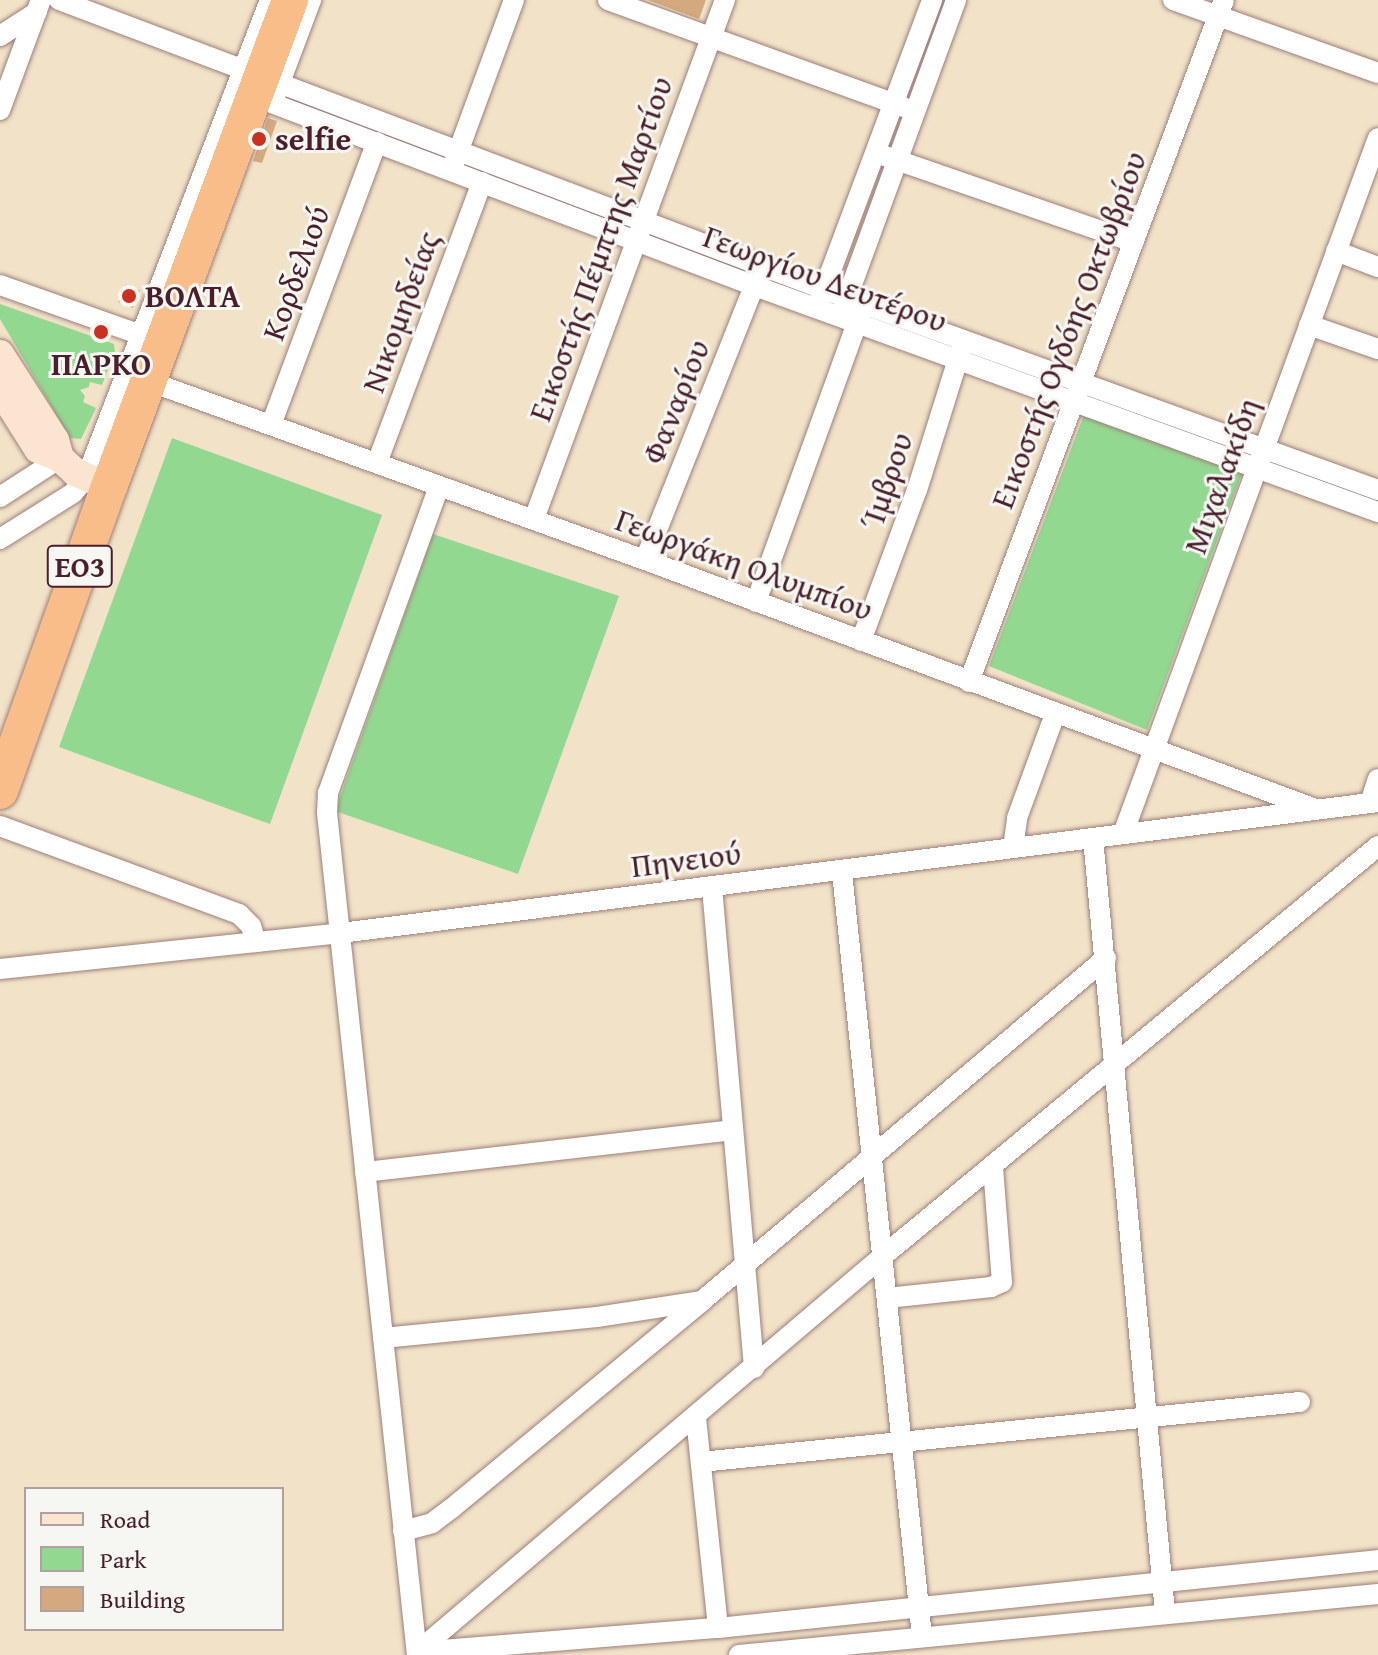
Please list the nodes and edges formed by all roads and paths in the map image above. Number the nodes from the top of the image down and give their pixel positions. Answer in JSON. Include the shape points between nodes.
{"nodes":[{"id":1,"x":59,"y":0,"type":"edge"},
{"id":2,"x":270,"y":0,"type":"edge"},
{"id":3,"x":290,"y":0,"type":"edge"},
{"id":4,"x":311,"y":0,"type":"edge"},
{"id":5,"x":514,"y":0,"type":"edge"},
{"id":6,"x":608,"y":0,"type":"edge"},
{"id":7,"x":725,"y":0,"type":"edge"},
{"id":8,"x":932,"y":0,"type":"edge"},
{"id":9,"x":956,"y":0,"type":"edge"},
{"id":10,"x":1173,"y":0,"type":"edge"},
{"id":11,"x":39,"y":6,"type":"edge"},
{"id":12,"x":1221,"y":8,"type":"edge"},
{"id":13,"x":0,"y":36,"type":"edge"},
{"id":14,"x":711,"y":38,"type":"junction"},
{"id":15,"x":1378,"y":73,"type":"edge"},
{"id":16,"x":258,"y":87,"type":"junction"},
{"id":17,"x":893,"y":104,"type":"junction"},
{"id":18,"x":0,"y":110,"type":"edge"},
{"id":19,"x":915,"y":111,"type":"junction"},
{"id":20,"x":1378,"y":138,"type":"edge"},
{"id":21,"x":377,"y":142,"type":"junction"},
{"id":22,"x":875,"y":153,"type":"junction"},
{"id":23,"x":455,"y":161,"type":"junction"},
{"id":24,"x":897,"y":161,"type":"junction"},
{"id":25,"x":482,"y":182,"type":"junction"},
{"id":26,"x":643,"y":221,"type":"junction"},
{"id":27,"x":636,"y":241,"type":"junction"},
{"id":28,"x":1134,"y":242,"type":"junction"},
{"id":29,"x":1336,"y":251,"type":"junction"},
{"id":30,"x":763,"y":266,"type":"junction"},
{"id":31,"x":1378,"y":267,"type":"edge"},
{"id":32,"x":0,"y":285,"type":"edge"},
{"id":33,"x":755,"y":286,"type":"junction"},
{"id":34,"x":820,"y":299,"type":"junction"},
{"id":35,"x":852,"y":310,"type":"junction"},
{"id":36,"x":1309,"y":325,"type":"junction"},
{"id":37,"x":153,"y":339,"type":"junction"},
{"id":38,"x":965,"y":340,"type":"junction"},
{"id":39,"x":1378,"y":349,"type":"edge"},
{"id":40,"x":0,"y":354,"type":"edge"},
{"id":41,"x":957,"y":360,"type":"junction"},
{"id":42,"x":148,"y":381,"type":"junction"},
{"id":43,"x":0,"y":389,"type":"edge"},
{"id":44,"x":1077,"y":393,"type":"junction"},
{"id":45,"x":271,"y":425,"type":"junction"},
{"id":46,"x":60,"y":458,"type":"junction"},
{"id":47,"x":1260,"y":459,"type":"junction"},
{"id":48,"x":377,"y":463,"type":"junction"},
{"id":49,"x":97,"y":482,"type":"junction"},
{"id":50,"x":439,"y":486,"type":"junction"},
{"id":51,"x":1378,"y":490,"type":"edge"},
{"id":52,"x":0,"y":497,"type":"edge"},
{"id":53,"x":1378,"y":512,"type":"edge"},
{"id":54,"x":534,"y":519,"type":"junction"},
{"id":55,"x":0,"y":539,"type":"edge"},
{"id":56,"x":645,"y":560,"type":"junction"},
{"id":57,"x":756,"y":602,"type":"junction"},
{"id":58,"x":861,"y":641,"type":"junction"},
{"id":59,"x":969,"y":682,"type":"junction"},
{"id":60,"x":1055,"y":714,"type":"junction"},
{"id":61,"x":1155,"y":751,"type":"junction"},
{"id":62,"x":1378,"y":779,"type":"edge"},
{"id":63,"x":0,"y":791,"type":"edge"},
{"id":64,"x":1374,"y":802,"type":"edge"},
{"id":65,"x":1317,"y":809,"type":"junction"},
{"id":66,"x":0,"y":826,"type":"edge"},
{"id":67,"x":1123,"y":834,"type":"junction"},
{"id":68,"x":1093,"y":838,"type":"junction"},
{"id":69,"x":1378,"y":846,"type":"edge"},
{"id":70,"x":1013,"y":848,"type":"junction"},
{"id":71,"x":842,"y":872,"type":"junction"},
{"id":72,"x":712,"y":887,"type":"junction"},
{"id":73,"x":341,"y":933,"type":"junction"},
{"id":74,"x":256,"y":942,"type":"junction"},
{"id":75,"x":1106,"y":958,"type":"junction"},
{"id":76,"x":0,"y":969,"type":"edge"},
{"id":77,"x":1115,"y":1062,"type":"junction"},
{"id":78,"x":733,"y":1130,"type":"junction"},
{"id":79,"x":873,"y":1156,"type":"junction"},
{"id":80,"x":993,"y":1167,"type":"junction"},
{"id":81,"x":365,"y":1172,"type":"junction"},
{"id":82,"x":883,"y":1256,"type":"junction"},
{"id":83,"x":745,"y":1265,"type":"junction"},
{"id":84,"x":887,"y":1298,"type":"junction"},
{"id":85,"x":702,"y":1301,"type":"junction"},
{"id":86,"x":383,"y":1338,"type":"junction"},
{"id":87,"x":754,"y":1368,"type":"junction"},
{"id":88,"x":1300,"y":1402,"type":"dead end"},
{"id":89,"x":1148,"y":1416,"type":"junction"},
{"id":90,"x":696,"y":1418,"type":"junction"},
{"id":91,"x":900,"y":1443,"type":"junction"},
{"id":92,"x":701,"y":1462,"type":"junction"},
{"id":93,"x":403,"y":1531,"type":"junction"},
{"id":94,"x":1378,"y":1560,"type":"edge"},
{"id":95,"x":1163,"y":1580,"type":"junction"},
{"id":96,"x":1378,"y":1594,"type":"edge"},
{"id":97,"x":917,"y":1608,"type":"junction"},
{"id":98,"x":1165,"y":1613,"type":"junction"},
{"id":99,"x":718,"y":1628,"type":"junction"},
{"id":100,"x":922,"y":1637,"type":"junction"},
{"id":101,"x":417,"y":1653,"type":"edge"},
{"id":102,"x":739,"y":1655,"type":"edge"}],
"edges":[{"from":1,"to":16,"type":"street"},
{"from":2,"to":16,"type":"street"},
{"from":3,"to":16,"type":"highway","number":"ΕΟ3"},
{"from":4,"to":16,"type":"street"},
{"from":5,"to":23,"type":"street"},
{"from":6,"to":14,"type":"street"},
{"from":7,"to":14,"type":"street","name":"Εικοστής Πέμπτης Μαρτίου"},
{"from":8,"to":17,"type":"street"},
{"from":9,"to":19,"type":"street"},
{"from":10,"to":12,"type":"street"},
{"from":11,"to":13,"type":"street"},
{"from":11,"to":18,"type":"street"},
{"from":12,"to":15,"type":"street"},
{"from":12,"to":28,"type":"street","name":"Εικοστής Ογδόης Οκτωβρίου"},
{"from":14,"to":17,"type":"street"},
{"from":14,"to":26,"type":"street","name":"Εικοστής Πέμπτης Μαρτίου"},
{"from":16,"to":21,"type":"street","name":"Γεωργίου Δευτέρου"},
{"from":16,"to":23,"type":"street","name":"Γεωργίου Δευτέρου"},
{"from":16,"to":37,"type":"highway","number":"ΕΟ3"},
{"from":17,"to":19,"type":"street"},
{"from":17,"to":22,"type":"street"},
{"from":19,"to":24,"type":"street"},
{"from":20,"to":29,"type":"street","name":"Μιχαλακίδη"},
{"from":21,"to":23,"type":"street","name":"Γεωργίου Δευτέρου"},
{"from":21,"to":45,"type":"street","name":"Κορδελιού"},
{"from":22,"to":24,"type":"street"},
{"from":22,"to":34,"type":"street"},
{"from":23,"to":25,"type":"street","name":"Γεωργίου Δευτέρου"},
{"from":23,"to":26,"type":"street","name":"Γεωργίου Δευτέρου"},
{"from":24,"to":28,"type":"street"},
{"from":24,"to":35,"type":"street"},
{"from":25,"to":27,"type":"street","name":"Γεωργίου Δευτέρου"},
{"from":25,"to":48,"type":"street","name":"Νικομηδείας"},
{"from":26,"to":27,"type":"street","name":"Εικοστής Πέμπτης Μαρτίου"},
{"from":26,"to":30,"type":"street","name":"Γεωργίου Δευτέρου"},
{"from":27,"to":33,"type":"street","name":"Γεωργίου Δευτέρου"},
{"from":27,"to":54,"type":"street","name":"Εικοστής Πέμπτης Μαρτίου"},
{"from":28,"to":44,"type":"street","name":"Εικοστής Ογδόης Οκτωβρίου"},
{"from":29,"to":31,"type":"street"},
{"from":29,"to":36,"type":"street","name":"Μιχαλακίδη"},
{"from":30,"to":33,"type":"street","name":"Φαναρίου"},
{"from":30,"to":34,"type":"street","name":"Γεωργίου Δευτέρου"},
{"from":32,"to":37,"type":"street"},
{"from":33,"to":34,"type":"street","name":"Γεωργίου Δευτέρου"},
{"from":33,"to":56,"type":"street","name":"Φαναρίου"},
{"from":34,"to":35,"type":"street","name":"Γεωργίου Δευτέρου"},
{"from":35,"to":38,"type":"street","name":"Γεωργίου Δευτέρου"},
{"from":35,"to":41,"type":"street","name":"Γεωργίου Δευτέρου"},
{"from":35,"to":57,"type":"street"},
{"from":36,"to":39,"type":"street"},
{"from":36,"to":47,"type":"street","name":"Μιχαλακίδη"},
{"from":37,"to":42,"type":"highway","number":"ΕΟ3"},
{"from":37,"to":49,"type":"street"},
{"from":38,"to":41,"type":"street","name":"Ίμβρου"},
{"from":38,"to":44,"type":"street","name":"Γεωργίου Δευτέρου"},
{"from":40,"to":46,"type":"street","via":[[55,440]]},
{"from":41,"to":44,"type":"street","name":"Γεωργίου Δευτέρου"},
{"from":41,"to":58,"type":"street","name":"Ίμβρου","via":[[917,490]]},
{"from":42,"to":45,"type":"street","name":"Γεωργάκη Ολυμπίου"},
{"from":42,"to":49,"type":"highway","number":"ΕΟ3"},
{"from":43,"to":46,"type":"street","via":[[38,449]]},
{"from":44,"to":47,"type":"street","name":"Γεωργίου Δευτέρου"},
{"from":44,"to":59,"type":"street","name":"Εικοστής Ογδόης Οκτωβρίου"},
{"from":45,"to":48,"type":"street","name":"Γεωργάκη Ολυμπίου"},
{"from":46,"to":49,"type":"street"},
{"from":46,"to":52,"type":"street"},
{"from":47,"to":51,"type":"street","name":"Γεωργίου Δευτέρου"},
{"from":47,"to":53,"type":"street","name":"Γεωργίου Δευτέρου"},
{"from":47,"to":61,"type":"street","name":"Μιχαλακίδη"},
{"from":48,"to":50,"type":"street","name":"Γεωργάκη Ολυμπίου"},
{"from":49,"to":55,"type":"street"},
{"from":49,"to":63,"type":"highway","number":"ΕΟ3"},
{"from":50,"to":54,"type":"street","name":"Γεωργάκη Ολυμπίου"},
{"from":50,"to":73,"type":"street","via":[[328,793]]},
{"from":54,"to":56,"type":"street","name":"Γεωργάκη Ολυμπίου"},
{"from":56,"to":57,"type":"street","name":"Γεωργάκη Ολυμπίου"},
{"from":57,"to":58,"type":"street","name":"Γεωργάκη Ολυμπίου"},
{"from":58,"to":59,"type":"street","name":"Γεωργάκη Ολυμπίου"},
{"from":59,"to":60,"type":"street","name":"Γεωργάκη Ολυμπίου"},
{"from":60,"to":61,"type":"street","name":"Γεωργάκη Ολυμπίου"},
{"from":60,"to":70,"type":"street","via":[[1017,818]]},
{"from":61,"to":65,"type":"street","name":"Γεωργάκη Ολυμπίου"},
{"from":61,"to":67,"type":"street","name":"Μιχαλακίδη"},
{"from":62,"to":64,"type":"street"},
{"from":64,"to":65,"type":"street","name":"Πηνειού"},
{"from":65,"to":67,"type":"street","name":"Πηνειού"},
{"from":66,"to":74,"type":"street","via":[[239,914],[249,922]]},
{"from":67,"to":68,"type":"street","name":"Πηνειού"},
{"from":68,"to":70,"type":"street","name":"Πηνειού"},
{"from":68,"to":75,"type":"street"},
{"from":69,"to":77,"type":"street"},
{"from":70,"to":71,"type":"street","name":"Πηνειού"},
{"from":71,"to":72,"type":"street","name":"Πηνειού"},
{"from":71,"to":79,"type":"street"},
{"from":72,"to":73,"type":"street","name":"Πηνειού"},
{"from":72,"to":78,"type":"street"},
{"from":73,"to":74,"type":"street","name":"Πηνειού"},
{"from":73,"to":81,"type":"street"},
{"from":74,"to":76,"type":"street","name":"Πηνειού"},
{"from":75,"to":77,"type":"street"},
{"from":75,"to":79,"type":"street"},
{"from":77,"to":80,"type":"street"},
{"from":77,"to":89,"type":"street"},
{"from":78,"to":81,"type":"street"},
{"from":78,"to":83,"type":"street"},
{"from":79,"to":82,"type":"street"},
{"from":79,"to":83,"type":"street"},
{"from":80,"to":82,"type":"street"},
{"from":80,"to":84,"type":"street","via":[[1002,1282]]},
{"from":81,"to":86,"type":"street"},
{"from":82,"to":84,"type":"street"},
{"from":82,"to":87,"type":"street"},
{"from":83,"to":85,"type":"street"},
{"from":83,"to":87,"type":"street"},
{"from":84,"to":91,"type":"street"},
{"from":85,"to":86,"type":"street"},
{"from":85,"to":93,"type":"street","via":[[432,1523]]},
{"from":86,"to":93,"type":"street"},
{"from":87,"to":90,"type":"street"},
{"from":88,"to":89,"type":"street"},
{"from":89,"to":91,"type":"street"},
{"from":89,"to":95,"type":"street"},
{"from":90,"to":92,"type":"street"},
{"from":90,"to":101,"type":"street"},
{"from":91,"to":92,"type":"street"},
{"from":91,"to":97,"type":"street"},
{"from":92,"to":99,"type":"street"},
{"from":93,"to":101,"type":"street"},
{"from":94,"to":95,"type":"street"},
{"from":95,"to":97,"type":"street"},
{"from":95,"to":98,"type":"street"},
{"from":96,"to":98,"type":"street"},
{"from":97,"to":99,"type":"street"},
{"from":97,"to":100,"type":"street"},
{"from":98,"to":100,"type":"street"},
{"from":99,"to":101,"type":"street"},
{"from":100,"to":102,"type":"street"}]}
